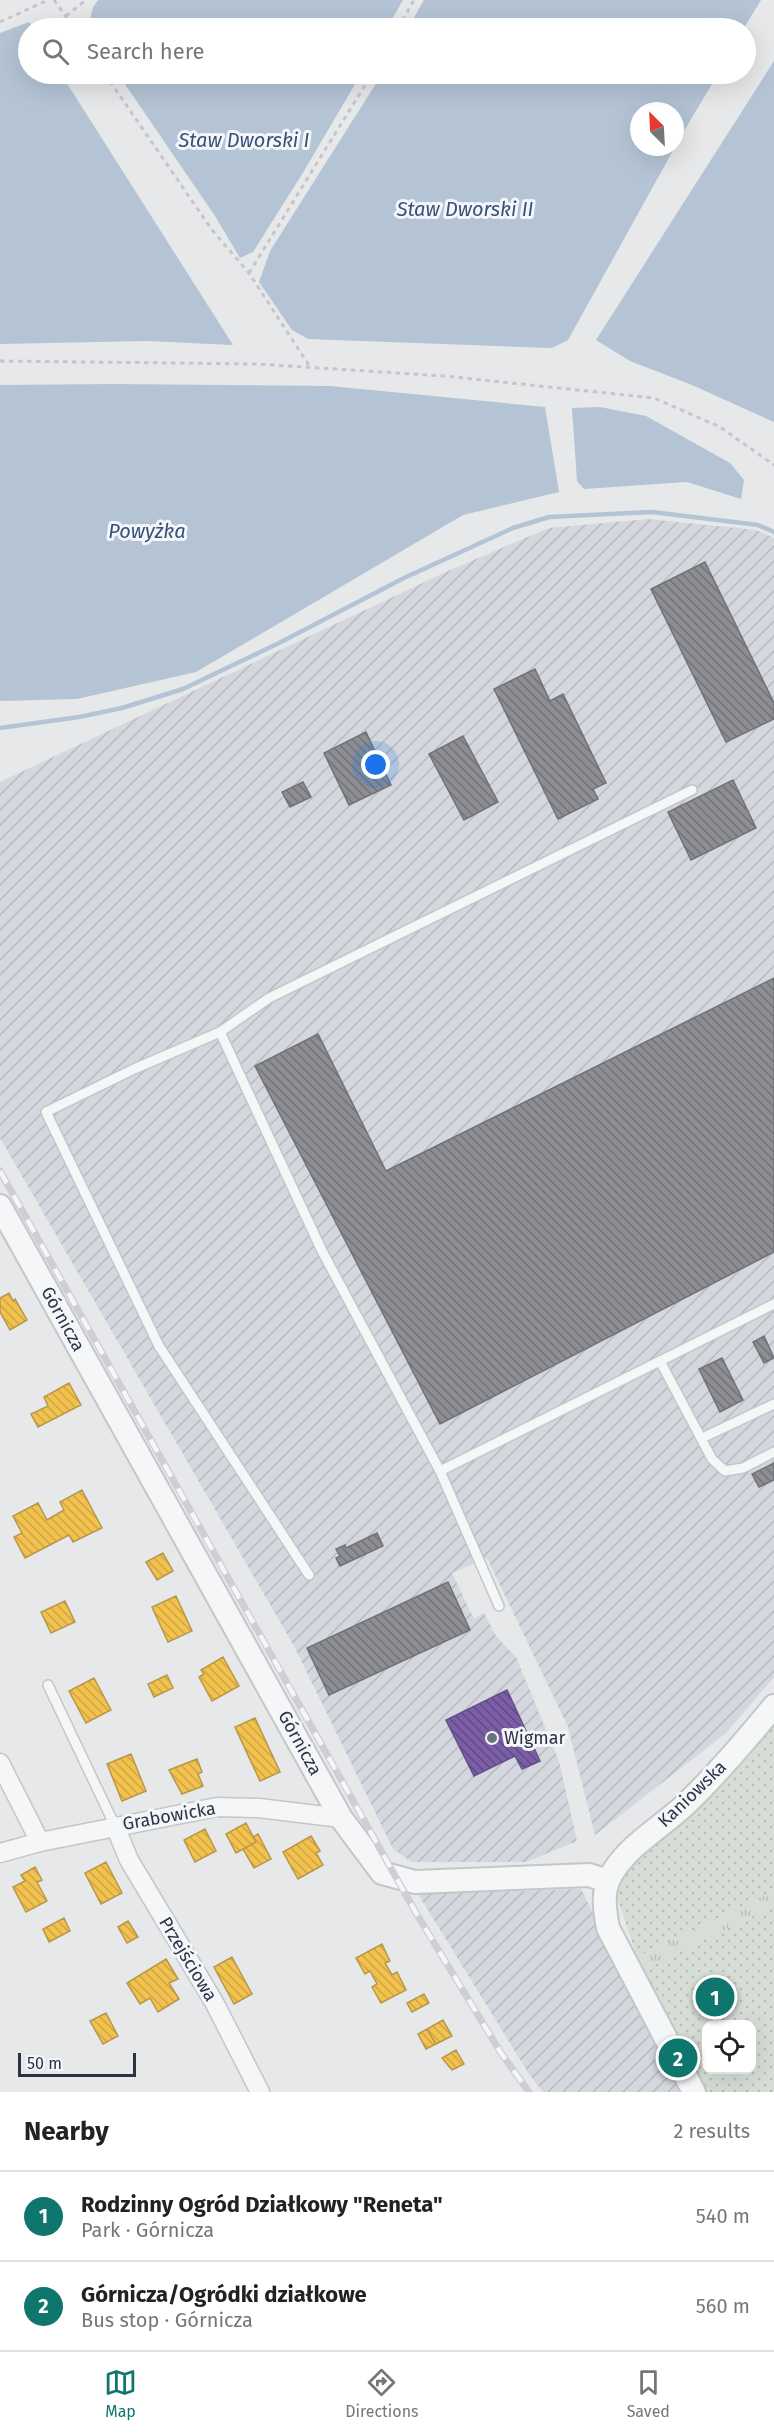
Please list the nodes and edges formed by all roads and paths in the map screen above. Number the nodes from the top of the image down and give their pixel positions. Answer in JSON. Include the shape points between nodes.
{"nodes":[{"id":1,"x":48,"y":0,"type":"edge"},
{"id":2,"x":54,"y":0,"type":"edge"},
{"id":3,"x":86,"y":0,"type":"edge"},
{"id":4,"x":414,"y":0,"type":"edge"},
{"id":5,"x":66,"y":16,"type":"joint"},
{"id":6,"x":404,"y":18,"type":"edge"},
{"id":7,"x":0,"y":22,"type":"edge"},
{"id":8,"x":112,"y":84,"type":"edge"},
{"id":9,"x":366,"y":84,"type":"edge"},
{"id":10,"x":249,"y":273,"type":"junction"},
{"id":11,"x":0,"y":361,"type":"edge"},
{"id":12,"x":310,"y":367,"type":"junction"},
{"id":13,"x":774,"y":465,"type":"edge"},
{"id":14,"x":692,"y":789,"type":"dead end"},
{"id":15,"x":220,"y":1032,"type":"junction"},
{"id":16,"x":0,"y":1206,"type":"edge"},
{"id":17,"x":774,"y":1304,"type":"edge"},
{"id":18,"x":660,"y":1361,"type":"junction"},
{"id":19,"x":774,"y":1404,"type":"edge"},
{"id":20,"x":702,"y":1438,"type":"junction"},
{"id":21,"x":774,"y":1452,"type":"edge"},
{"id":22,"x":440,"y":1471,"type":"junction"},
{"id":23,"x":309,"y":1575,"type":"dead end"},
{"id":24,"x":499,"y":1606,"type":"dead end"},
{"id":25,"x":48,"y":1685,"type":"dead end"},
{"id":26,"x":774,"y":1706,"type":"edge"},
{"id":27,"x":0,"y":1763,"type":"edge"},
{"id":28,"x":341,"y":1818,"type":"junction"},
{"id":29,"x":115,"y":1826,"type":"junction"},
{"id":30,"x":40,"y":1842,"type":"junction"},
{"id":31,"x":0,"y":1853,"type":"edge"},
{"id":32,"x":608,"y":1881,"type":"junction"},
{"id":33,"x":260,"y":2092,"type":"edge"},
{"id":34,"x":694,"y":2092,"type":"edge"}],
"edges":[{"from":1,"to":7,"type":"path"},
{"from":2,"to":5,"type":"path"},
{"from":3,"to":5,"type":"path"},
{"from":4,"to":6,"type":"path"},
{"from":8,"to":10,"type":"path","via":[[212,230]]},
{"from":9,"to":10,"type":"path"},
{"from":10,"to":12,"type":"path"},
{"from":11,"to":12,"type":"path"},
{"from":12,"to":13,"type":"path","via":[[444,376],[654,398],[720,427]]},
{"from":14,"to":15,"type":"lane","via":[[269,998]]},
{"from":15,"to":22,"type":"lane","via":[[322,1251]]},
{"from":15,"to":23,"type":"lane","via":[[46,1112],[159,1346]]},
{"from":16,"to":28,"type":"street","name":"Górnicza"},
{"from":17,"to":18,"type":"lane"},
{"from":18,"to":20,"type":"lane"},
{"from":18,"to":22,"type":"lane"},
{"from":19,"to":20,"type":"lane"},
{"from":20,"to":21,"type":"lane","via":[[712,1458],[725,1471],[743,1468]]},
{"from":22,"to":24,"type":"lane"},
{"from":25,"to":29,"type":"lane"},
{"from":26,"to":32,"type":"street","name":"Kaniowska","via":[[687,1803],[627,1854]]},
{"from":27,"to":30,"type":"street"},
{"from":28,"to":29,"type":"street","name":"Grabowicka","via":[[217,1806]]},
{"from":28,"to":32,"type":"street","name":"Górnicza","via":[[382,1873],[415,1882],[589,1875]]},
{"from":29,"to":30,"type":"street","name":"Grabowicka"},
{"from":29,"to":33,"type":"street","name":"Przejściowa","via":[[129,1860],[214,2002]]},
{"from":30,"to":31,"type":"street","name":"Grabowicka"},
{"from":32,"to":34,"type":"street","via":[[604,1909],[608,1928]]}]}
